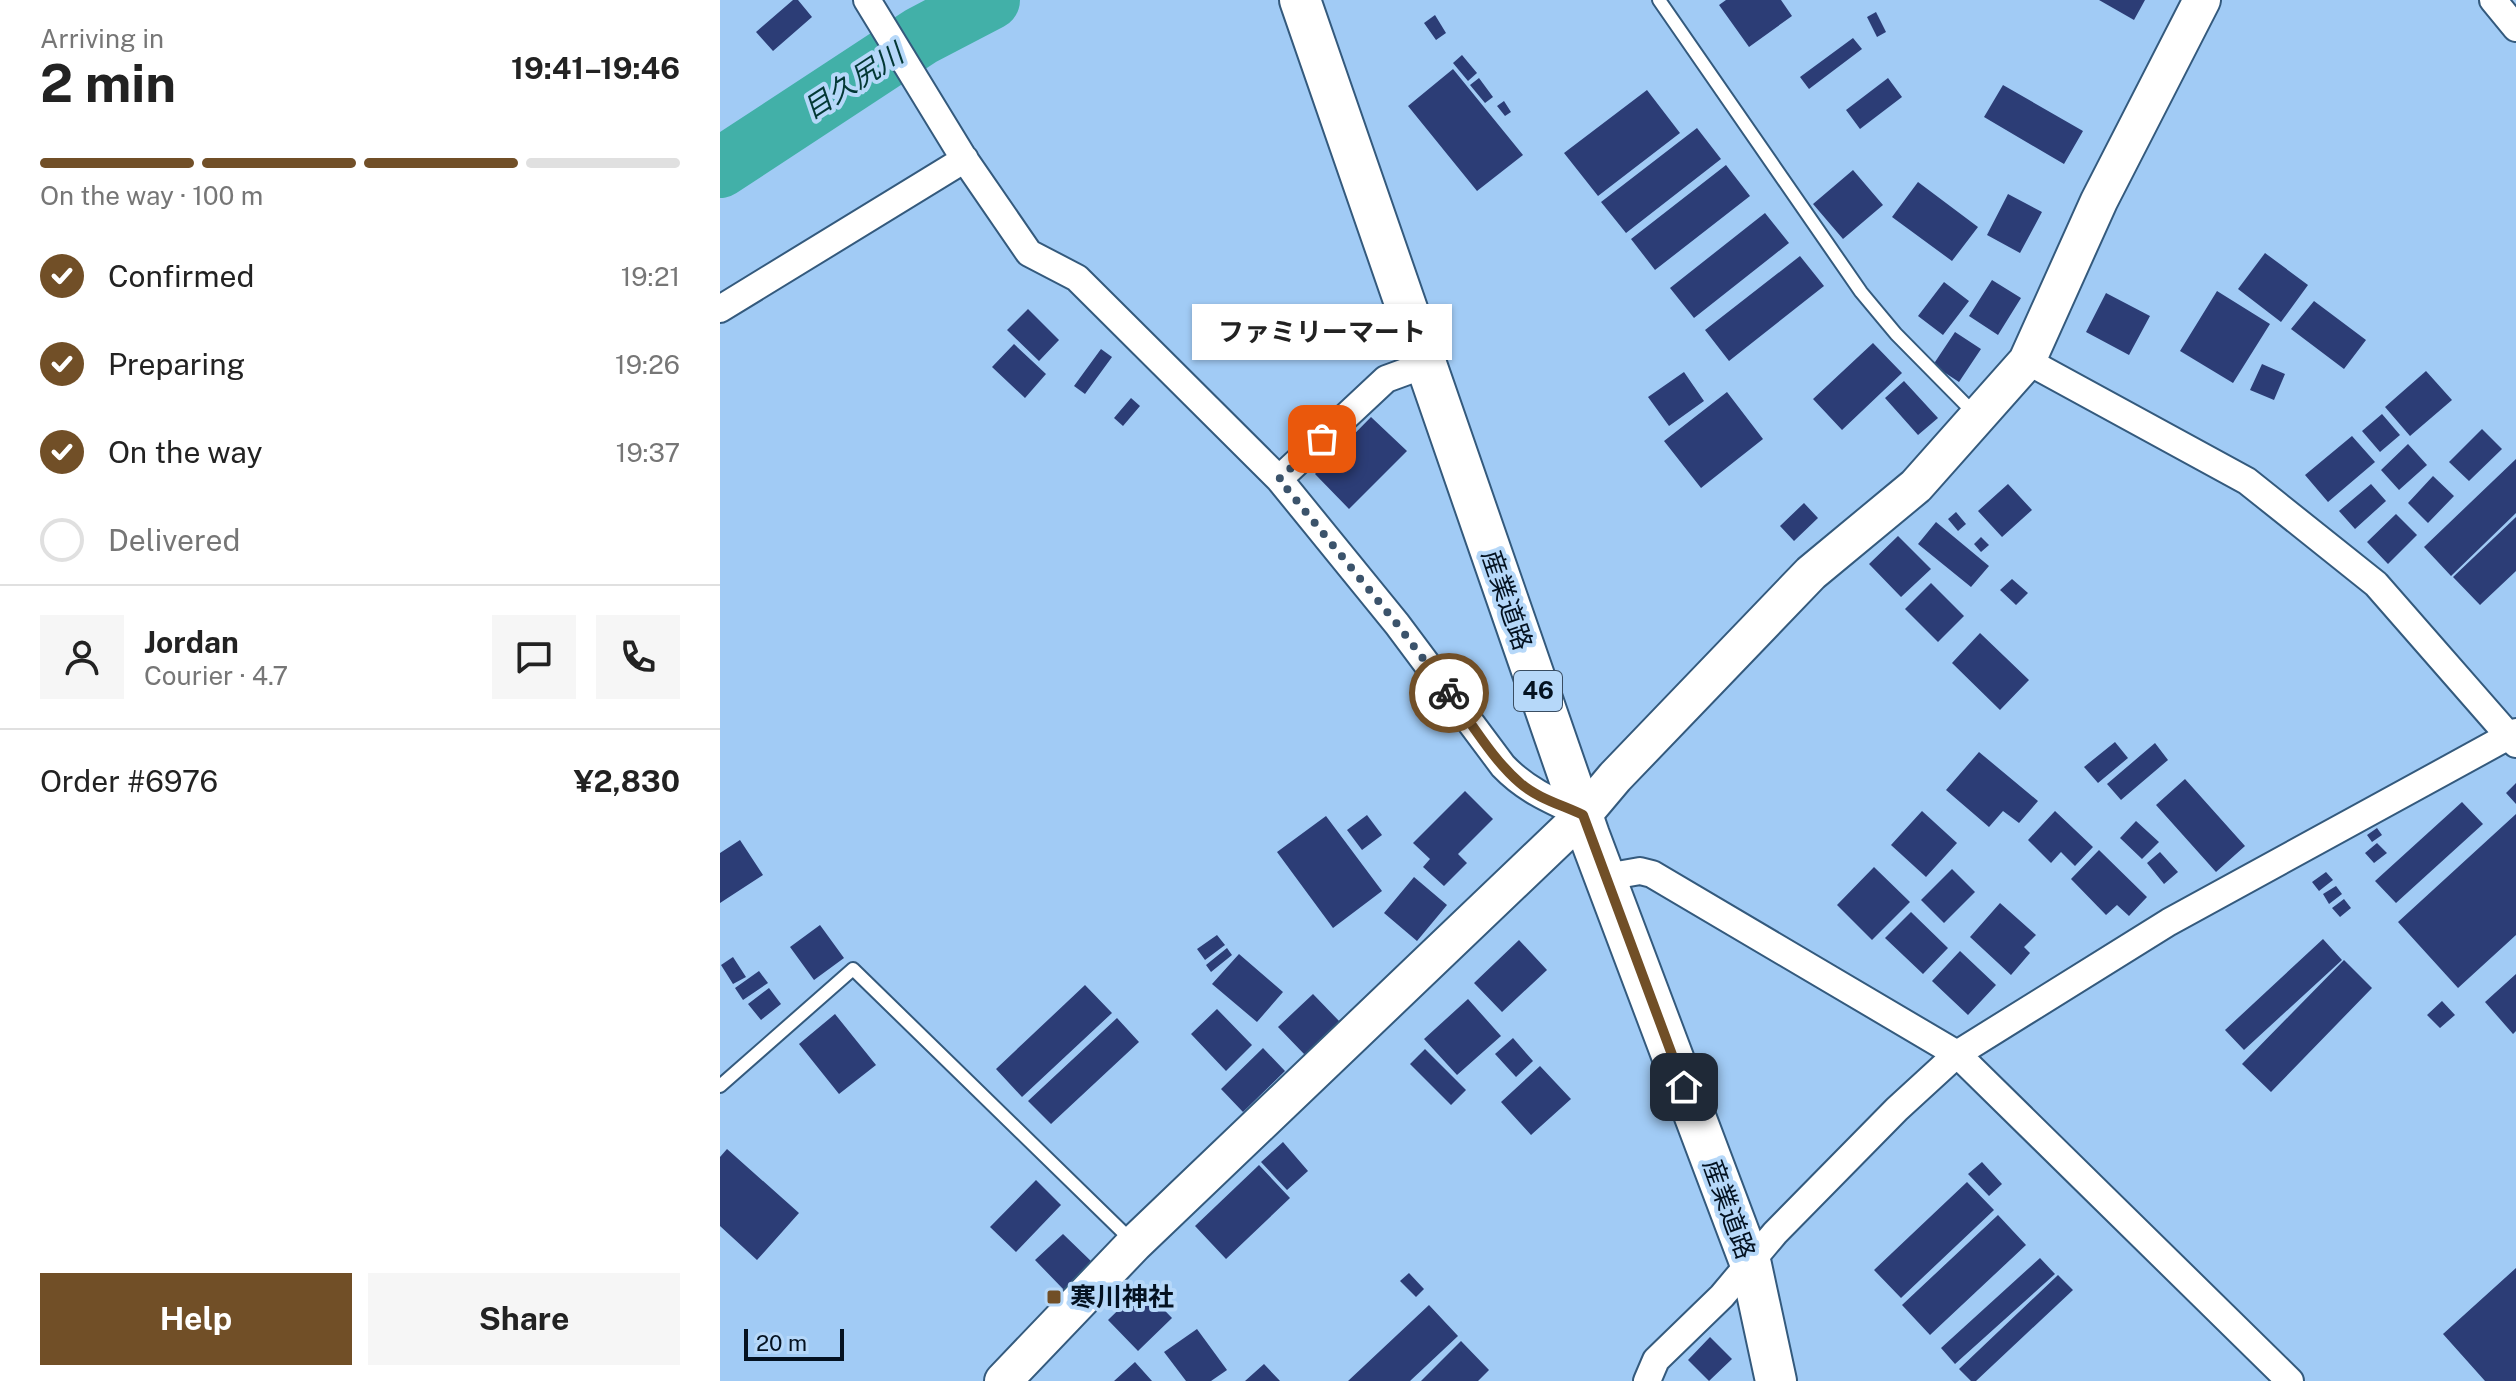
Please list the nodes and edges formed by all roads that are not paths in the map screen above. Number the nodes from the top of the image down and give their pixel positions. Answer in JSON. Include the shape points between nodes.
{"nodes":[{"id":1,"x":1300,"y":0,"type":"edge"},
{"id":2,"x":1659,"y":0,"type":"edge"},
{"id":3,"x":2202,"y":0,"type":"edge"},
{"id":4,"x":2493,"y":0,"type":"edge"},
{"id":5,"x":871,"y":5,"type":"edge"},
{"id":6,"x":2516,"y":28,"type":"edge"},
{"id":7,"x":964,"y":158,"type":"junction"},
{"id":8,"x":720,"y":309,"type":"edge"},
{"id":9,"x":2027,"y":361,"type":"junction"},
{"id":10,"x":1427,"y":364,"type":"junction"},
{"id":11,"x":1979,"y":418,"type":"junction"},
{"id":12,"x":1279,"y":479,"type":"junction"},
{"id":13,"x":2514,"y":737,"type":"edge"},
{"id":14,"x":1583,"y":815,"type":"junction"},
{"id":15,"x":1606,"y":877,"type":"junction"},
{"id":16,"x":1957,"y":1054,"type":"junction"},
{"id":17,"x":720,"y":1086,"type":"edge"},
{"id":18,"x":1134,"y":1244,"type":"junction"},
{"id":19,"x":1751,"y":1265,"type":"junction"},
{"id":20,"x":1015,"y":1377,"type":"edge"},
{"id":21,"x":1647,"y":1381,"type":"edge"},
{"id":22,"x":1776,"y":1381,"type":"edge"},
{"id":23,"x":2290,"y":1381,"type":"edge"}],
"edges":[{"from":1,"to":10,"type":"main road","name":"産業道路","number":"46"},
{"from":2,"to":11,"type":"lane","via":[[1861,292]]},
{"from":3,"to":9,"type":"street","via":[[2099,201]]},
{"from":4,"to":6,"type":"street"},
{"from":5,"to":7,"type":"street"},
{"from":7,"to":8,"type":"street"},
{"from":7,"to":12,"type":"street","via":[[1029,253],[1077,278]]},
{"from":9,"to":11,"type":"street"},
{"from":9,"to":13,"type":"street","via":[[2247,481],[2376,584]]},
{"from":10,"to":12,"type":"street","via":[[1386,379]]},
{"from":10,"to":14,"type":"main road","name":"産業道路","number":"46"},
{"from":11,"to":14,"type":"street","via":[[1916,486],[1811,573]]},
{"from":12,"to":14,"type":"street","via":[[1503,766],[1536,794]]},
{"from":13,"to":16,"type":"street","via":[[2169,922]]},
{"from":14,"to":15,"type":"main road","name":"産業道路","number":"46"},
{"from":14,"to":18,"type":"street"},
{"from":15,"to":16,"type":"street","via":[[1652,874]]},
{"from":15,"to":19,"type":"main road","name":"産業道路","number":"46"},
{"from":16,"to":19,"type":"street","via":[[1775,1233]]},
{"from":16,"to":23,"type":"street"},
{"from":17,"to":18,"type":"lane","via":[[853,969]]},
{"from":18,"to":20,"type":"street"},
{"from":19,"to":21,"type":"street","via":[[1656,1360]]},
{"from":19,"to":22,"type":"main road","name":"産業道路","number":"46"}]}
